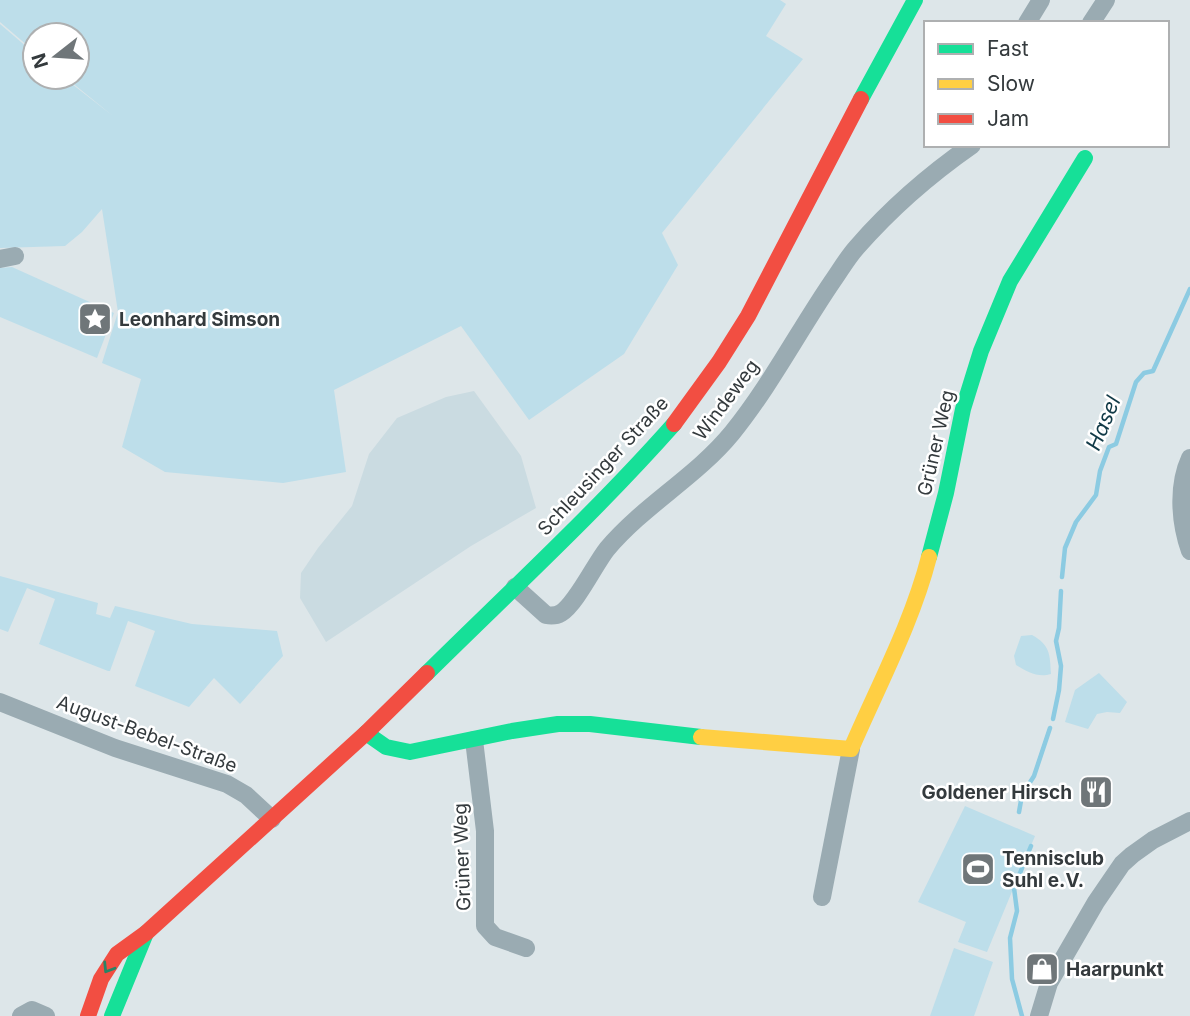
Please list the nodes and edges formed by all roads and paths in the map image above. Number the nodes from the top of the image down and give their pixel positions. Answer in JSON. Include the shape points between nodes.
{"nodes":[{"id":1,"x":915,"y":0,"type":"edge"},
{"id":2,"x":1041,"y":0,"type":"edge"},
{"id":3,"x":1106,"y":0,"type":"edge"},
{"id":4,"x":1028,"y":21,"type":"edge"},
{"id":5,"x":1092,"y":21,"type":"edge"},
{"id":6,"x":966,"y":147,"type":"edge"},
{"id":7,"x":950,"y":153,"type":"edge"},
{"id":8,"x":1085,"y":158,"type":"dead end"},
{"id":9,"x":1190,"y":458,"type":"edge"},
{"id":10,"x":1190,"y":551,"type":"edge"},
{"id":11,"x":515,"y":587,"type":"junction"},
{"id":12,"x":0,"y":702,"type":"edge"},
{"id":13,"x":366,"y":733,"type":"junction"},
{"id":14,"x":474,"y":740,"type":"junction"},
{"id":15,"x":851,"y":748,"type":"junction"},
{"id":16,"x":272,"y":819,"type":"junction"},
{"id":17,"x":1190,"y":821,"type":"edge"},
{"id":18,"x":822,"y":897,"type":"dead end"},
{"id":19,"x":146,"y":933,"type":"junction"},
{"id":20,"x":526,"y":948,"type":"dead end"},
{"id":21,"x":21,"y":1016,"type":"edge"},
{"id":22,"x":46,"y":1016,"type":"edge"},
{"id":23,"x":88,"y":1016,"type":"edge"},
{"id":24,"x":112,"y":1016,"type":"edge"},
{"id":25,"x":1039,"y":1016,"type":"edge"}],
"edges":[{"from":1,"to":11,"type":"main road","name":"Schleusinger Straße","via":[[748,316],[719,362],[644,458]]},
{"from":2,"to":4,"type":"street"},
{"from":3,"to":5,"type":"street"},
{"from":6,"to":7,"type":"street","name":"Windeweg"},
{"from":7,"to":11,"type":"street","name":"Windeweg","via":[[855,249],[729,436],[607,549],[563,612],[545,615]]},
{"from":8,"to":15,"type":"main road","name":"Grüner Weg","via":[[1010,281],[981,351],[924,577]]},
{"from":9,"to":10,"type":"street","via":[[1182,501],[1183,530]]},
{"from":11,"to":13,"type":"main road","name":"Schleusinger Straße"},
{"from":12,"to":16,"type":"street","name":"August-Bebel-Straße","via":[[115,748],[227,784]]},
{"from":13,"to":14,"type":"main road","via":[[381,746],[411,752]]},
{"from":13,"to":16,"type":"main road","name":"Schleusinger Straße"},
{"from":14,"to":15,"type":"main road","via":[[558,724],[590,724]]},
{"from":14,"to":20,"type":"street","name":"Grüner Weg","via":[[485,831],[485,926],[495,937]]},
{"from":15,"to":18,"type":"street","name":"Grüner Weg"},
{"from":16,"to":19,"type":"main road"},
{"from":17,"to":25,"type":"street","via":[[1153,840],[1122,864],[1049,983]]},
{"from":19,"to":23,"type":"main road","one_way":true,"via":[[117,954],[101,979]]},
{"from":19,"to":24,"type":"main road"},
{"from":21,"to":22,"type":"street","via":[[32,1010]]}]}
